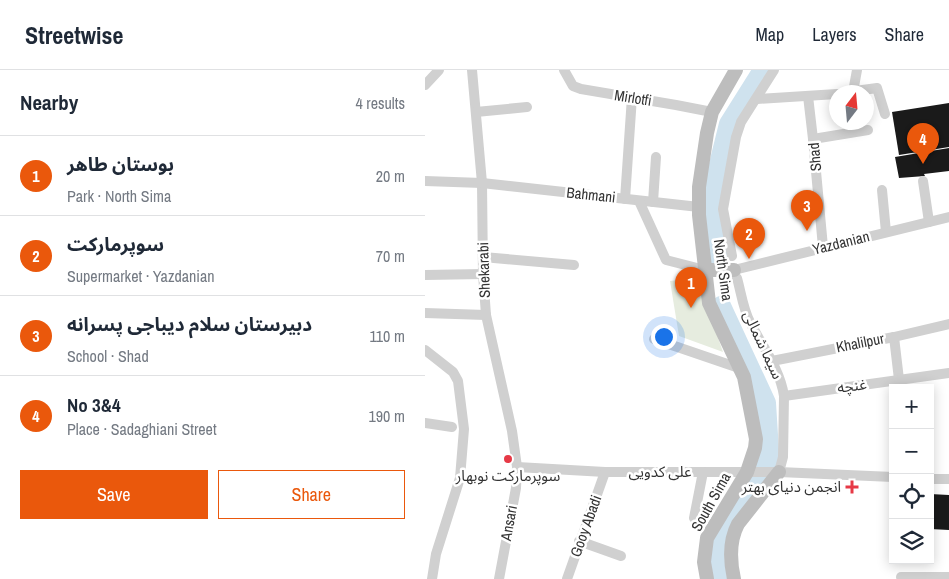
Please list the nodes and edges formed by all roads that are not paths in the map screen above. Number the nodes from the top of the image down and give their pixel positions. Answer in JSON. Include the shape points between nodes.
{"nodes":[{"id":1,"x":439,"y":70,"type":"edge"},
{"id":2,"x":472,"y":70,"type":"edge"},
{"id":3,"x":564,"y":70,"type":"edge"},
{"id":4,"x":775,"y":70,"type":"edge"},
{"id":5,"x":857,"y":70,"type":"edge"},
{"id":6,"x":733,"y":71,"type":"edge"},
{"id":7,"x":425,"y":85,"type":"edge"},
{"id":8,"x":854,"y":85,"type":"edge"},
{"id":9,"x":874,"y":88,"type":"edge"},
{"id":10,"x":829,"y":95,"type":"edge"},
{"id":11,"x":808,"y":96,"type":"junction"},
{"id":12,"x":632,"y":97,"type":"junction"},
{"id":13,"x":757,"y":98,"type":"junction"},
{"id":14,"x":527,"y":108,"type":"dead end"},
{"id":15,"x":476,"y":112,"type":"junction"},
{"id":16,"x":712,"y":112,"type":"junction"},
{"id":17,"x":885,"y":114,"type":"dead end"},
{"id":18,"x":868,"y":130,"type":"dead end"},
{"id":19,"x":813,"y":139,"type":"junction"},
{"id":20,"x":657,"y":156,"type":"dead end"},
{"id":21,"x":425,"y":181,"type":"edge"},
{"id":22,"x":923,"y":181,"type":"dead end"},
{"id":23,"x":482,"y":183,"type":"junction"},
{"id":24,"x":882,"y":190,"type":"dead end"},
{"id":25,"x":625,"y":199,"type":"junction"},
{"id":26,"x":639,"y":201,"type":"junction"},
{"id":27,"x":653,"y":202,"type":"junction"},
{"id":28,"x":699,"y":207,"type":"junction"},
{"id":29,"x":949,"y":217,"type":"edge"},
{"id":30,"x":929,"y":222,"type":"junction"},
{"id":31,"x":886,"y":232,"type":"junction"},
{"id":32,"x":823,"y":247,"type":"junction"},
{"id":33,"x":483,"y":257,"type":"junction"},
{"id":34,"x":574,"y":265,"type":"dead end"},
{"id":35,"x":734,"y":268,"type":"junction"},
{"id":36,"x":705,"y":270,"type":"junction"},
{"id":37,"x":483,"y":274,"type":"junction"},
{"id":38,"x":425,"y":275,"type":"edge"},
{"id":39,"x":425,"y":313,"type":"edge"},
{"id":40,"x":486,"y":315,"type":"junction"},
{"id":41,"x":949,"y":324,"type":"edge"},
{"id":42,"x":894,"y":337,"type":"junction"},
{"id":43,"x":654,"y":339,"type":"dead end"},
{"id":44,"x":425,"y":350,"type":"edge"},
{"id":45,"x":771,"y":361,"type":"junction"},
{"id":46,"x":739,"y":368,"type":"junction"},
{"id":47,"x":949,"y":373,"type":"edge"},
{"id":48,"x":899,"y":384,"type":"edge"},
{"id":49,"x":889,"y":385,"type":"edge"},
{"id":50,"x":784,"y":396,"type":"junction"},
{"id":51,"x":425,"y":423,"type":"edge"},
{"id":52,"x":452,"y":427,"type":"dead end"},
{"id":53,"x":517,"y":467,"type":"junction"},
{"id":54,"x":605,"y":472,"type":"junction"},
{"id":55,"x":703,"y":472,"type":"junction"},
{"id":56,"x":747,"y":472,"type":"junction"},
{"id":57,"x":779,"y":472,"type":"junction"},
{"id":58,"x":889,"y":477,"type":"edge"},
{"id":59,"x":934,"y":479,"type":"edge"},
{"id":60,"x":949,"y":479,"type":"edge"},
{"id":61,"x":694,"y":518,"type":"dead end"},
{"id":62,"x":579,"y":541,"type":"junction"},
{"id":63,"x":425,"y":554,"type":"edge"},
{"id":64,"x":436,"y":554,"type":"junction"},
{"id":65,"x":621,"y":556,"type":"dead end"},
{"id":66,"x":901,"y":577,"type":"dead end"},
{"id":67,"x":949,"y":577,"type":"edge"},
{"id":68,"x":432,"y":579,"type":"edge"},
{"id":69,"x":499,"y":579,"type":"edge"},
{"id":70,"x":567,"y":579,"type":"edge"},
{"id":71,"x":707,"y":579,"type":"edge"},
{"id":72,"x":734,"y":579,"type":"edge"}],
"edges":[{"from":1,"to":7,"type":"street"},
{"from":2,"to":15,"type":"street","name":"Shekarabi"},
{"from":3,"to":12,"type":"street","name":"Mirlotfi","via":[[573,86]]},
{"from":4,"to":13,"type":"street","name":"سیما شمالی"},
{"from":5,"to":8,"type":"street"},
{"from":6,"to":16,"type":"street","name":"North Sima"},
{"from":9,"to":17,"type":"street","via":[[877,88]]},
{"from":10,"to":11,"type":"street"},
{"from":11,"to":13,"type":"street"},
{"from":11,"to":19,"type":"street","name":"Shad"},
{"from":12,"to":16,"type":"street","name":"Mirlotfi"},
{"from":12,"to":25,"type":"street"},
{"from":13,"to":35,"type":"street","name":"سیما شمالی","via":[[735,137],[724,200]]},
{"from":14,"to":15,"type":"street"},
{"from":15,"to":23,"type":"street","name":"Shekarabi"},
{"from":16,"to":28,"type":"street","name":"North Sima","via":[[699,187]]},
{"from":18,"to":19,"type":"street"},
{"from":19,"to":32,"type":"street","name":"Shad"},
{"from":20,"to":27,"type":"street"},
{"from":21,"to":23,"type":"street","name":"Bahmani"},
{"from":22,"to":30,"type":"street"},
{"from":23,"to":25,"type":"street","name":"Bahmani"},
{"from":23,"to":33,"type":"street","name":"Shekarabi"},
{"from":24,"to":31,"type":"street"},
{"from":25,"to":26,"type":"street","name":"Bahmani"},
{"from":26,"to":27,"type":"street","name":"Bahmani"},
{"from":26,"to":36,"type":"street","via":[[666,260]]},
{"from":27,"to":28,"type":"street","name":"Bahmani"},
{"from":28,"to":36,"type":"street","name":"North Sima"},
{"from":29,"to":30,"type":"street","name":"Yazdanian"},
{"from":30,"to":31,"type":"street","name":"Yazdanian"},
{"from":31,"to":32,"type":"street","name":"Yazdanian"},
{"from":32,"to":35,"type":"street","name":"Yazdanian"},
{"from":33,"to":34,"type":"street"},
{"from":33,"to":37,"type":"street","name":"Shekarabi"},
{"from":35,"to":36,"type":"street"},
{"from":35,"to":45,"type":"street","name":"سیما شمالی","via":[[749,320]]},
{"from":36,"to":46,"type":"street","name":"North Sima","via":[[711,309]]},
{"from":37,"to":38,"type":"street"},
{"from":37,"to":40,"type":"street","name":"Shekarabi"},
{"from":39,"to":40,"type":"street"},
{"from":40,"to":53,"type":"street","name":"Shekarabi"},
{"from":41,"to":42,"type":"street","name":"Khalilpur"},
{"from":42,"to":45,"type":"street","name":"Khalilpur"},
{"from":42,"to":48,"type":"street"},
{"from":43,"to":46,"type":"street"},
{"from":44,"to":64,"type":"street","via":[[453,372],[458,381],[464,429],[460,478]]},
{"from":45,"to":50,"type":"street","name":"سیما شمالی"},
{"from":46,"to":56,"type":"street","name":"North Sima","via":[[744,377],[756,438]]},
{"from":47,"to":48,"type":"street","name":"غنچه"},
{"from":49,"to":50,"type":"street","name":"غنچه"},
{"from":50,"to":57,"type":"street","name":"سیما شمالی","via":[[783,458]]},
{"from":51,"to":52,"type":"street"},
{"from":53,"to":54,"type":"street","name":"علی کدویی"},
{"from":53,"to":69,"type":"street","name":"Ansari"},
{"from":54,"to":55,"type":"street","name":"علی کدویی"},
{"from":54,"to":62,"type":"street","name":"Gooy Abadi"},
{"from":55,"to":56,"type":"street","name":"علی کدویی"},
{"from":55,"to":61,"type":"street"},
{"from":56,"to":57,"type":"street","name":"علی کدویی"},
{"from":56,"to":71,"type":"street","name":"South Sima","via":[[707,538],[704,562]]},
{"from":57,"to":58,"type":"street","name":"علی کدویی"},
{"from":57,"to":72,"type":"street","via":[[733,534],[731,563]]},
{"from":59,"to":60,"type":"street"},
{"from":62,"to":65,"type":"street"},
{"from":62,"to":70,"type":"street","name":"Gooy Abadi"},
{"from":63,"to":64,"type":"street"},
{"from":64,"to":68,"type":"street"},
{"from":66,"to":67,"type":"street"}]}
